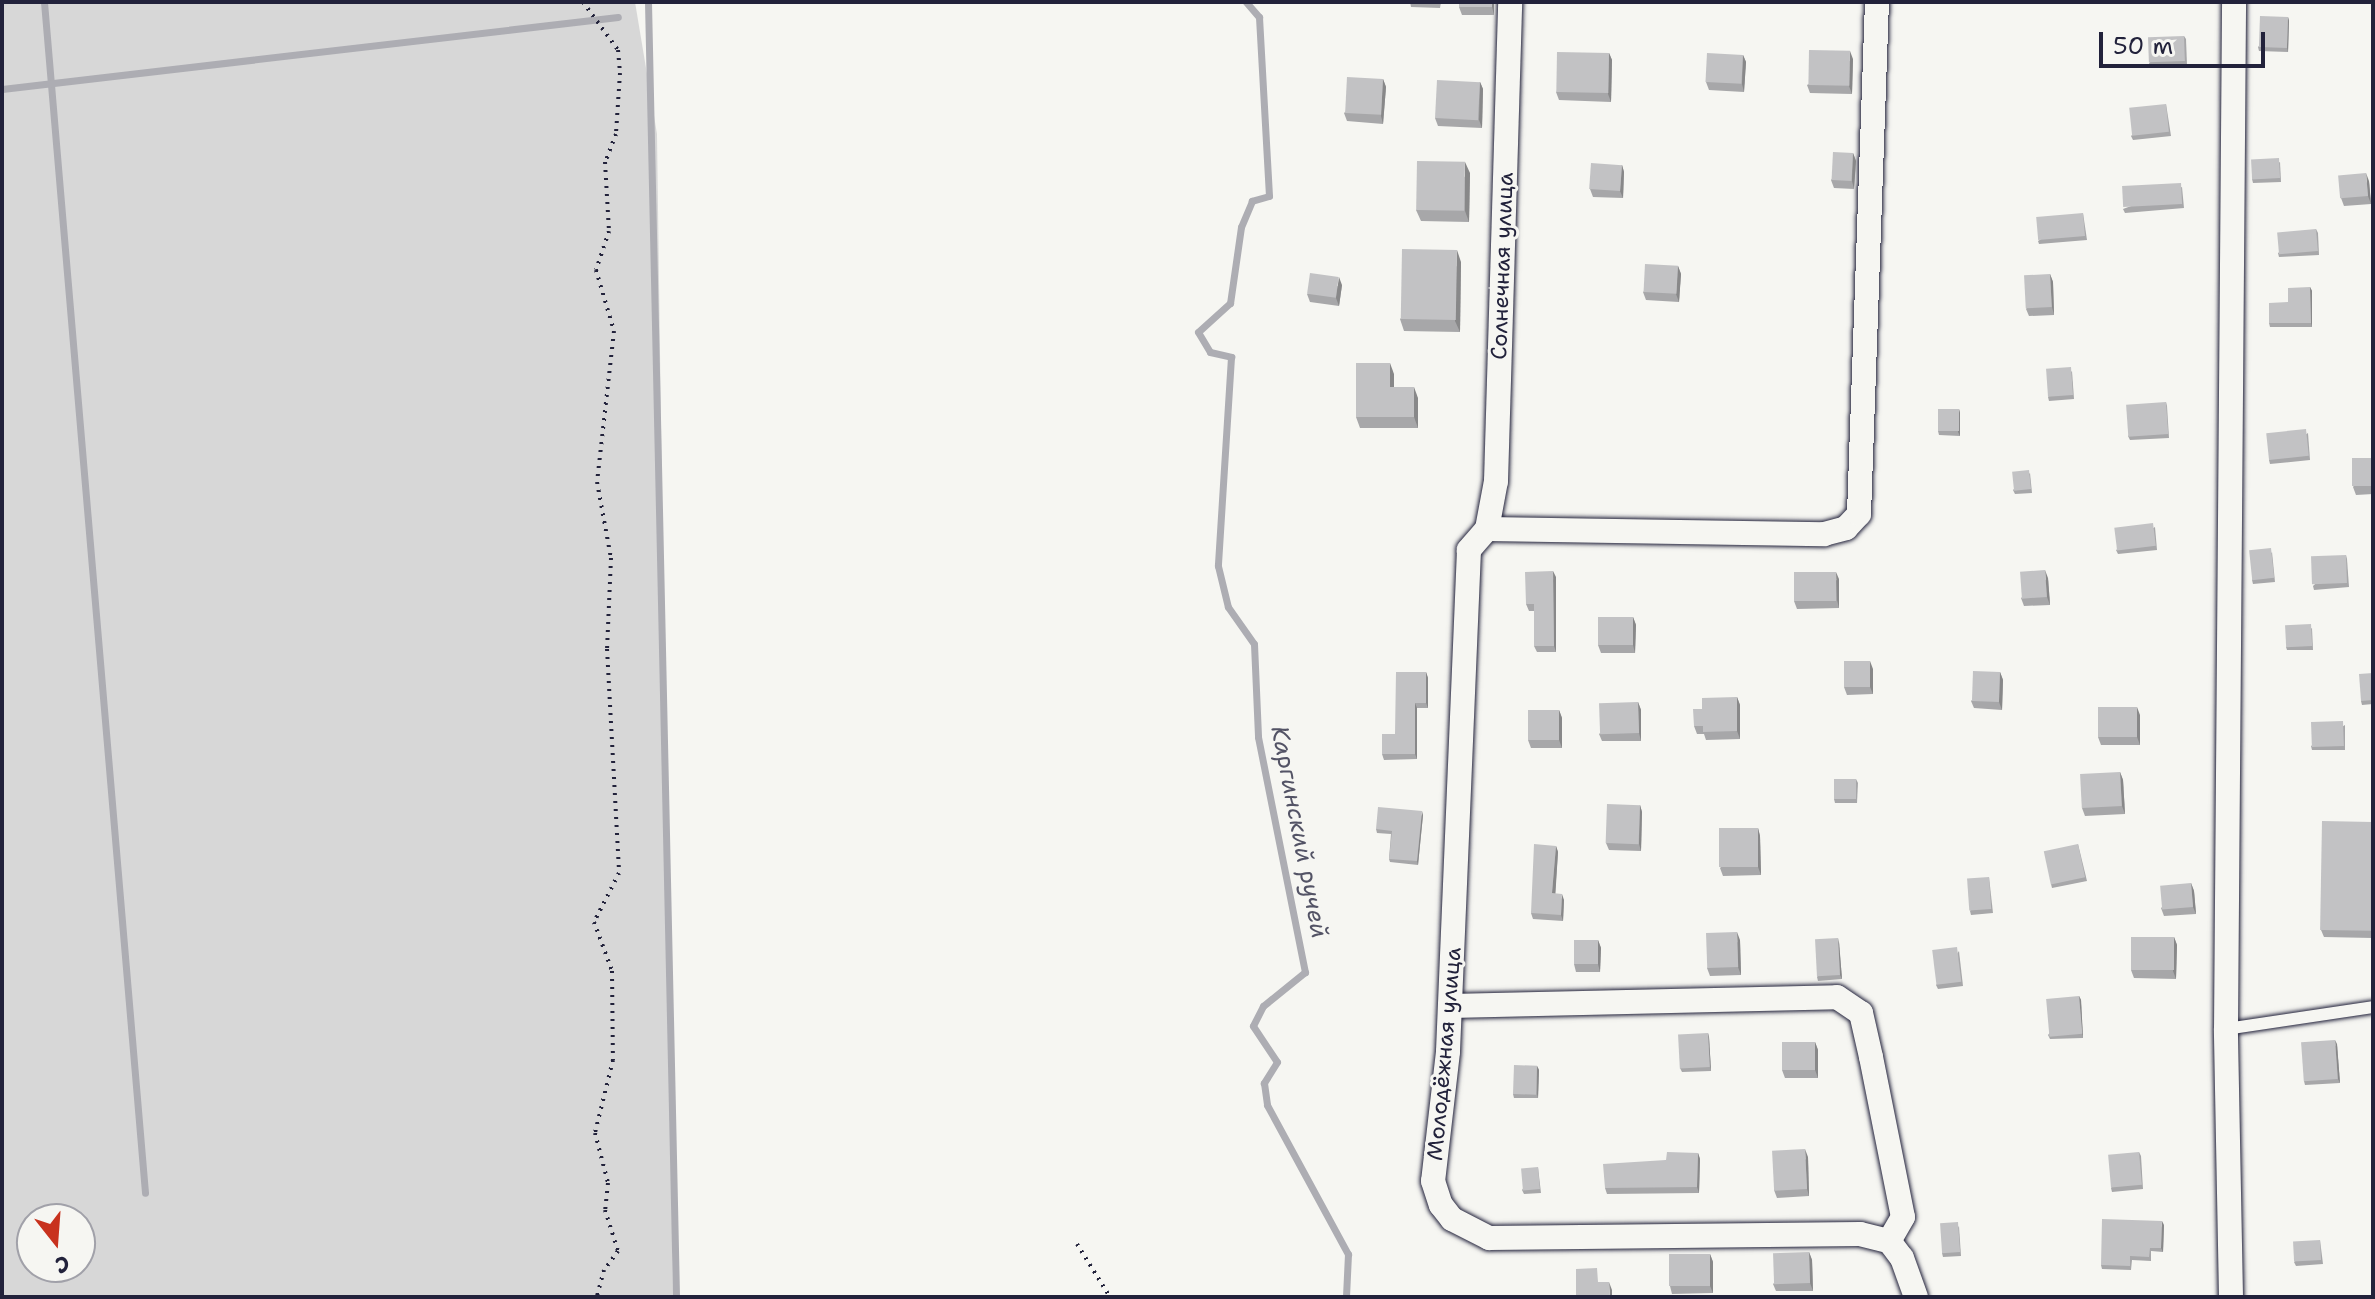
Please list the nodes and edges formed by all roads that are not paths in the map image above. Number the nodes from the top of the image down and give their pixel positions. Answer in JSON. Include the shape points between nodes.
{"nodes":[{"id":1,"x":1510,"y":2,"type":"edge"},
{"id":2,"x":1877,"y":2,"type":"edge"},
{"id":3,"x":2234,"y":2,"type":"edge"},
{"id":4,"x":1487,"y":529,"type":"junction"},
{"id":5,"x":1450,"y":1006,"type":"junction"},
{"id":6,"x":2373,"y":1007,"type":"edge"},
{"id":7,"x":2226,"y":1029,"type":"junction"},
{"id":8,"x":1889,"y":1241,"type":"junction"},
{"id":9,"x":1916,"y":1297,"type":"edge"},
{"id":10,"x":2231,"y":1297,"type":"edge"}],
"edges":[{"from":1,"to":4,"type":"street","name":"Солнечная улица","via":[[1496,481]]},
{"from":2,"to":4,"type":"street","via":[[1859,514],[1846,528],[1824,534]]},
{"from":3,"to":7,"type":"street"},
{"from":4,"to":5,"type":"street","name":"Молодёжная улица","via":[[1469,550]]},
{"from":5,"to":8,"type":"street","via":[[1837,997],[1861,1013],[1871,1057],[1903,1217]]},
{"from":5,"to":8,"type":"street","name":"Молодёжная улица","via":[[1433,1181],[1452,1219],[1489,1238],[1860,1234]]},
{"from":6,"to":7,"type":"lane"},
{"from":7,"to":10,"type":"street"},
{"from":8,"to":9,"type":"street","via":[[1902,1258]]}]}
